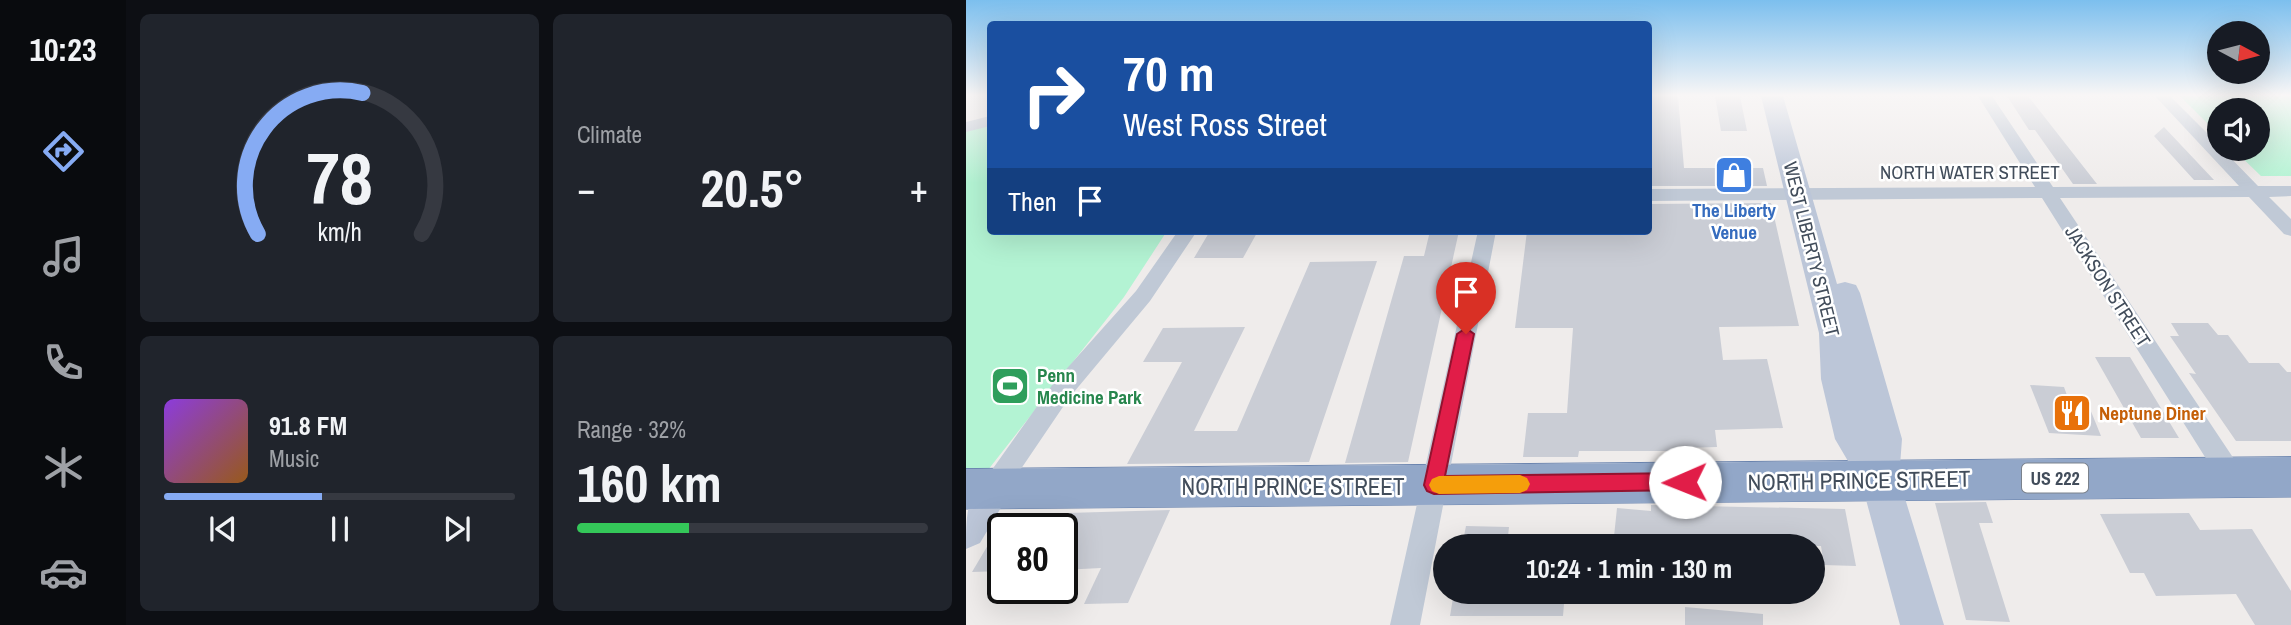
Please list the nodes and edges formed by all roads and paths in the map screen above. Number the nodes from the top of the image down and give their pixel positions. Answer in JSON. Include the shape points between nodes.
{"nodes":[{"id":1,"x":1783,"y":125,"type":"edge"},
{"id":2,"x":1795,"y":125,"type":"edge"},
{"id":3,"x":2004,"y":125,"type":"edge"},
{"id":4,"x":2190,"y":125,"type":"edge"},
{"id":5,"x":2253,"y":191,"type":"junction"},
{"id":6,"x":2291,"y":191,"type":"edge"},
{"id":7,"x":2047,"y":193,"type":"junction"},
{"id":8,"x":1808,"y":194,"type":"junction"},
{"id":9,"x":1652,"y":195,"type":"edge"},
{"id":10,"x":2291,"y":230,"type":"edge"},
{"id":11,"x":1185,"y":235,"type":"edge"},
{"id":12,"x":1486,"y":235,"type":"edge"},
{"id":13,"x":2231,"y":476,"type":"junction"},
{"id":14,"x":2291,"y":477,"type":"edge"},
{"id":15,"x":1880,"y":479,"type":"junction"},
{"id":16,"x":1434,"y":485,"type":"junction"},
{"id":17,"x":980,"y":489,"type":"edge"},
{"id":18,"x":966,"y":530,"type":"edge"},
{"id":19,"x":1405,"y":625,"type":"edge"},
{"id":20,"x":1922,"y":625,"type":"edge"}],
"edges":[{"from":1,"to":8,"type":"main road","name":"WEST LIBERTY STREET"},
{"from":2,"to":8,"type":"main road","name":"WEST LIBERTY STREET"},
{"from":3,"to":7,"type":"street","name":"JACKSON STREET"},
{"from":4,"to":5,"type":"street"},
{"from":5,"to":6,"type":"street","name":"NORTH WATER STREET"},
{"from":5,"to":7,"type":"street","name":"NORTH WATER STREET"},
{"from":5,"to":10,"type":"street"},
{"from":7,"to":8,"type":"street","name":"NORTH WATER STREET"},
{"from":7,"to":13,"type":"street","name":"JACKSON STREET"},
{"from":8,"to":9,"type":"street","name":"NORTH WATER STREET"},
{"from":8,"to":15,"type":"main road","name":"WEST LIBERTY STREET","via":[[1835,333],[1838,379],[1853,439]]},
{"from":11,"to":17,"type":"street","via":[[1143,296]]},
{"from":12,"to":16,"type":"street"},
{"from":13,"to":14,"type":"highway","name":"NORTH PRINCE STREET","number":"US 222"},
{"from":13,"to":15,"type":"highway","name":"NORTH PRINCE STREET","number":"US 222"},
{"from":15,"to":16,"type":"highway","name":"NORTH PRINCE STREET","number":"US 222"},
{"from":15,"to":20,"type":"main road","name":"WEST LIBERTY STREET"},
{"from":16,"to":17,"type":"highway","name":"NORTH PRINCE STREET","number":"US 222"},
{"from":16,"to":19,"type":"street"},
{"from":17,"to":18,"type":"main road"}]}
